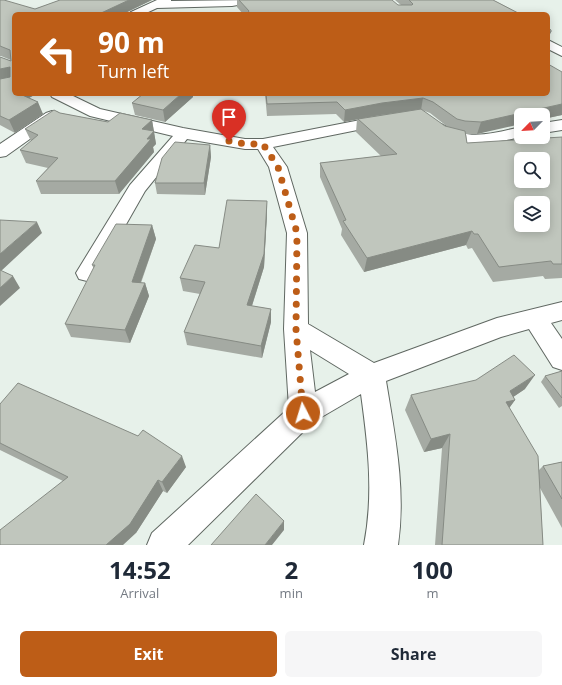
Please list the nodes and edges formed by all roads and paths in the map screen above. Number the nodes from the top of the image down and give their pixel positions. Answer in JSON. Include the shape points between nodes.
{"nodes":[{"id":1,"x":166,"y":0,"type":"edge"},
{"id":2,"x":251,"y":0,"type":"edge"},
{"id":3,"x":154,"y":5,"type":"junction"},
{"id":4,"x":139,"y":12,"type":"edge"},
{"id":5,"x":550,"y":45,"type":"edge"},
{"id":6,"x":562,"y":52,"type":"edge"},
{"id":7,"x":66,"y":98,"type":"edge"},
{"id":8,"x":400,"y":118,"type":"edge"},
{"id":9,"x":427,"y":120,"type":"edge"},
{"id":10,"x":562,"y":125,"type":"edge"},
{"id":11,"x":550,"y":127,"type":"edge"},
{"id":12,"x":183,"y":133,"type":"junction"},
{"id":13,"x":514,"y":133,"type":"edge"},
{"id":14,"x":263,"y":144,"type":"junction"},
{"id":15,"x":0,"y":152,"type":"edge"},
{"id":16,"x":87,"y":273,"type":"dead end"},
{"id":17,"x":562,"y":311,"type":"edge"},
{"id":18,"x":534,"y":318,"type":"junction"},
{"id":19,"x":296,"y":329,"type":"junction"},
{"id":20,"x":562,"y":359,"type":"edge"},
{"id":21,"x":372,"y":375,"type":"junction"},
{"id":22,"x":303,"y":413,"type":"junction"},
{"id":23,"x":164,"y":545,"type":"edge"},
{"id":24,"x":381,"y":545,"type":"edge"}],
"edges":[{"from":1,"to":3,"type":"street"},
{"from":2,"to":3,"type":"street","via":[[232,3]]},
{"from":3,"to":4,"type":"street"},
{"from":5,"to":6,"type":"street"},
{"from":7,"to":12,"type":"street","via":[[95,113]]},
{"from":7,"to":15,"type":"street"},
{"from":8,"to":14,"type":"street"},
{"from":9,"to":13,"type":"street","via":[[448,136],[472,141]]},
{"from":10,"to":11,"type":"street"},
{"from":12,"to":14,"type":"street","via":[[245,144]]},
{"from":12,"to":16,"type":"street","via":[[137,189]]},
{"from":14,"to":19,"type":"street","via":[[278,167],[297,233]]},
{"from":17,"to":18,"type":"street"},
{"from":18,"to":20,"type":"street"},
{"from":18,"to":21,"type":"street","via":[[497,328]]},
{"from":19,"to":21,"type":"street"},
{"from":19,"to":22,"type":"street"},
{"from":21,"to":22,"type":"street"},
{"from":21,"to":24,"type":"street","via":[[385,464],[384,530]]},
{"from":22,"to":23,"type":"street"}]}
